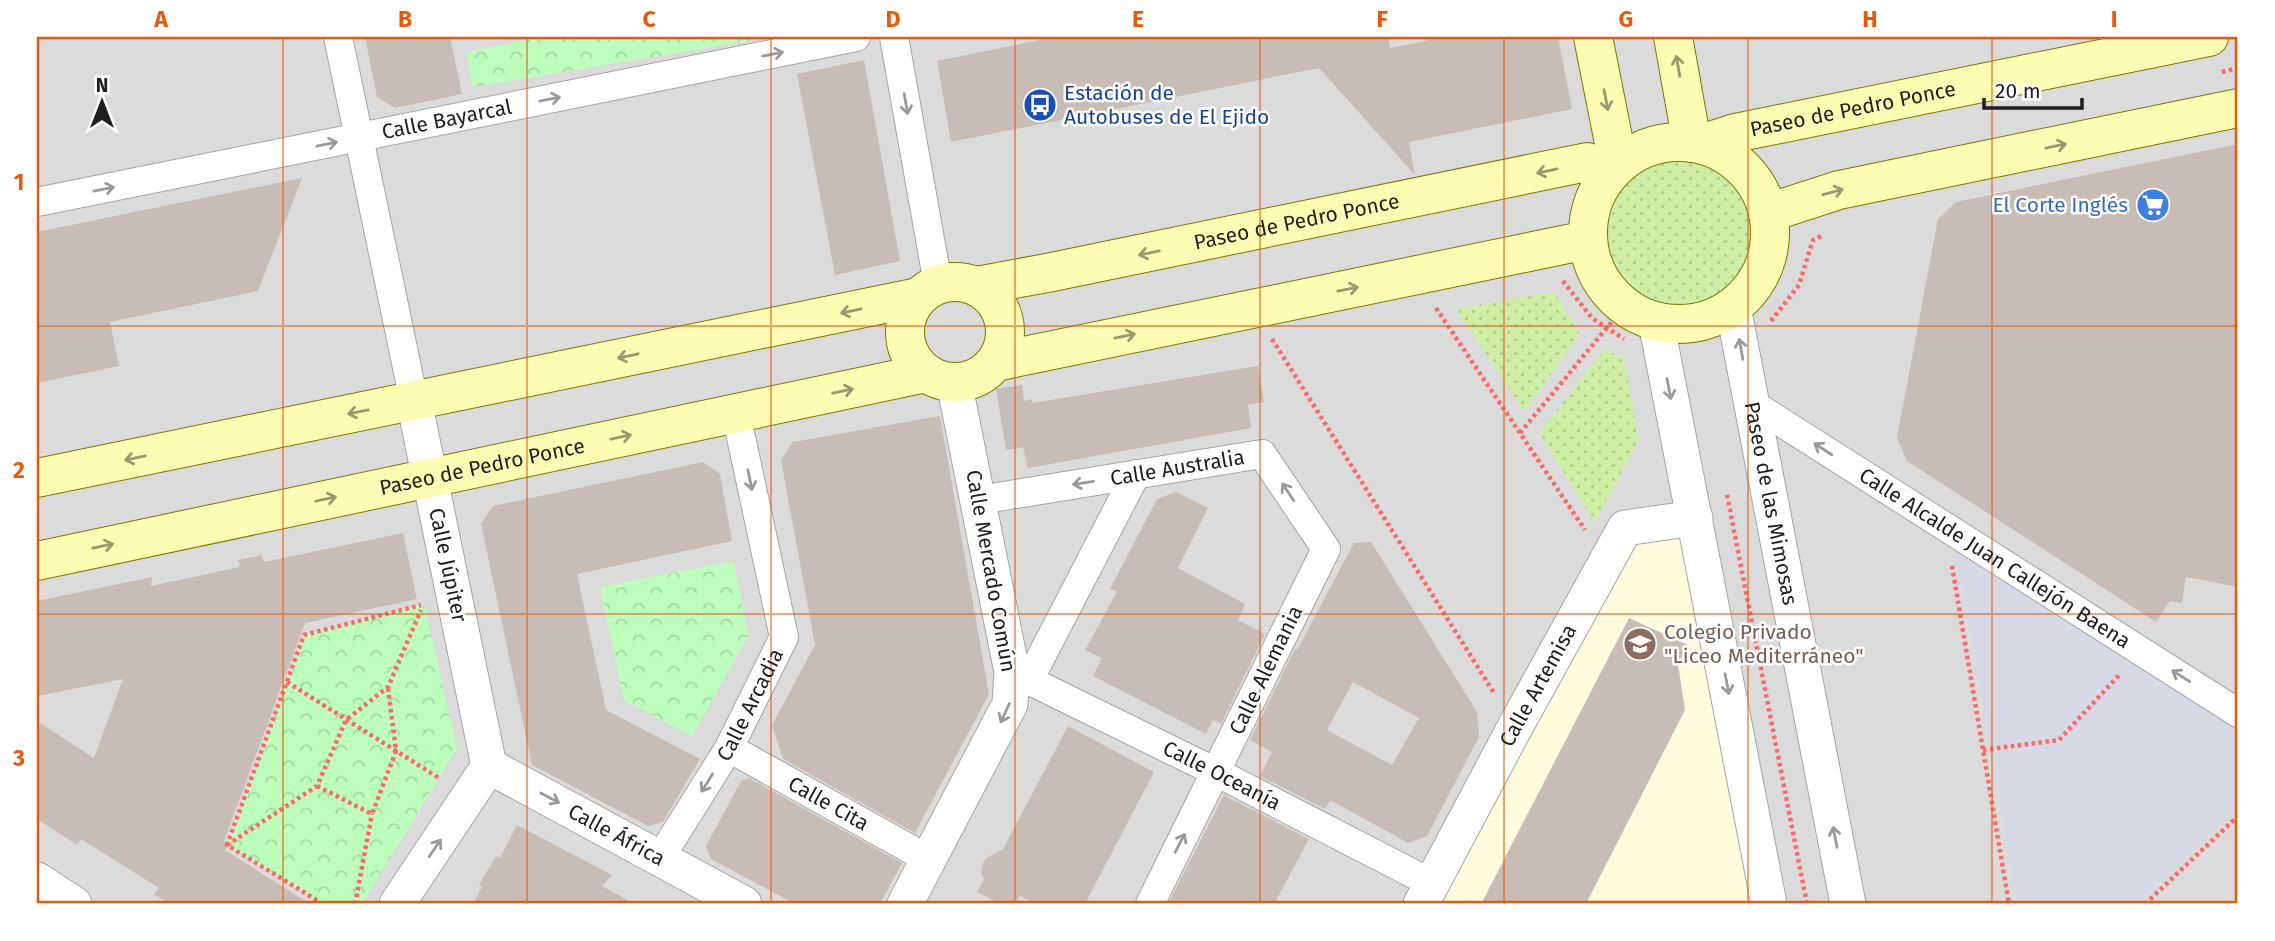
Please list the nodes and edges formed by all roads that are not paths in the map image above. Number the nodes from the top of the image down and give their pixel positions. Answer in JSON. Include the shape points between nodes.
{"nodes":[{"id":1,"x":338,"y":37,"type":"edge"},
{"id":2,"x":856,"y":37,"type":"edge"},
{"id":3,"x":894,"y":37,"type":"edge"},
{"id":4,"x":1593,"y":37,"type":"edge"},
{"id":5,"x":1673,"y":37,"type":"edge"},
{"id":6,"x":2209,"y":37,"type":"edge"},
{"id":7,"x":2102,"y":47,"type":"edge"},
{"id":8,"x":2238,"y":108,"type":"edge"},
{"id":9,"x":359,"y":137,"type":"junction"},
{"id":10,"x":1697,"y":143,"type":"junction"},
{"id":11,"x":1616,"y":166,"type":"junction"},
{"id":12,"x":37,"y":202,"type":"edge"},
{"id":13,"x":1768,"y":213,"type":"junction"},
{"id":14,"x":1587,"y":240,"type":"junction"},
{"id":15,"x":977,"y":286,"type":"junction"},
{"id":16,"x":928,"y":290,"type":"junction"},
{"id":17,"x":1733,"y":307,"type":"junction"},
{"id":18,"x":1640,"y":315,"type":"junction"},
{"id":19,"x":995,"y":362,"type":"junction"},
{"id":20,"x":940,"y":378,"type":"junction"},
{"id":21,"x":414,"y":401,"type":"junction"},
{"id":22,"x":1751,"y":403,"type":"junction"},
{"id":23,"x":736,"y":414,"type":"junction"},
{"id":24,"x":1136,"y":474,"type":"junction"},
{"id":25,"x":430,"y":477,"type":"junction"},
{"id":26,"x":37,"y":478,"type":"edge"},
{"id":27,"x":979,"y":500,"type":"junction"},
{"id":28,"x":1695,"y":518,"type":"junction"},
{"id":29,"x":1326,"y":549,"type":"joint"},
{"id":30,"x":37,"y":561,"type":"edge"},
{"id":31,"x":1021,"y":676,"type":"junction"},
{"id":32,"x":2238,"y":713,"type":"edge"},
{"id":33,"x":729,"y":748,"type":"junction"},
{"id":34,"x":489,"y":766,"type":"junction"},
{"id":35,"x":1216,"y":772,"type":"junction"},
{"id":36,"x":660,"y":858,"type":"junction"},
{"id":37,"x":928,"y":859,"type":"junction"},
{"id":38,"x":37,"y":880,"type":"edge"},
{"id":39,"x":1426,"y":894,"type":"edge"},
{"id":40,"x":74,"y":904,"type":"edge"},
{"id":41,"x":397,"y":904,"type":"edge"},
{"id":42,"x":744,"y":904,"type":"edge"},
{"id":43,"x":905,"y":904,"type":"edge"},
{"id":44,"x":1150,"y":904,"type":"edge"},
{"id":45,"x":1769,"y":904,"type":"edge"},
{"id":46,"x":1848,"y":904,"type":"edge"}],
"edges":[{"from":1,"to":9,"type":"street","name":"Calle Júpiter"},
{"from":9,"to":2,"type":"street","name":"Calle Bayarcal","one_way":true},
{"from":3,"to":16,"type":"street","one_way":true},
{"from":4,"to":11,"type":"main road","one_way":true},
{"from":10,"to":5,"type":"main road","one_way":true},
{"from":6,"to":7,"type":"main road","name":"Paseo de Pedro Ponce"},
{"from":7,"to":10,"type":"main road","name":"Paseo de Pedro Ponce"},
{"from":13,"to":8,"type":"main road","one_way":true,"via":[[1839,190]]},
{"from":12,"to":9,"type":"street","name":"Calle Bayarcal","one_way":true},
{"from":9,"to":21,"type":"street","name":"Calle Júpiter"},
{"from":10,"to":11,"type":"main road","via":[[1672,141],[1643,148]]},
{"from":10,"to":13,"type":"main road","via":[[1725,154],[1745,169]]},
{"from":11,"to":14,"type":"main road","via":[[1600,185],[1589,212]]},
{"from":11,"to":15,"type":"main road","name":"Paseo de Pedro Ponce","one_way":true,"via":[[1587,162]]},
{"from":13,"to":17,"type":"main road","via":[[1765,265],[1752,288]]},
{"from":14,"to":18,"type":"main road","via":[[1592,265],[1605,289]]},
{"from":19,"to":14,"type":"main road","one_way":true},
{"from":15,"to":16,"type":"main road","via":[[951,281]]},
{"from":15,"to":19,"type":"main road","via":[[989,294],[1004,320],[1006,334]]},
{"from":16,"to":20,"type":"main road","via":[[909,311],[904,328],[906,346],[914,361]]},
{"from":16,"to":21,"type":"main road","one_way":true},
{"from":17,"to":18,"type":"main road","via":[[1710,320],[1683,325]]},
{"from":22,"to":17,"type":"street","name":"Paseo de las Mimosas","one_way":true},
{"from":18,"to":28,"type":"street","one_way":true},
{"from":19,"to":20,"type":"main road","via":[[970,380]]},
{"from":23,"to":20,"type":"main road","name":"Paseo de Pedro Ponce","one_way":true},
{"from":20,"to":27,"type":"street","name":"Calle Mercado Común"},
{"from":21,"to":25,"type":"street","name":"Calle Júpiter"},
{"from":21,"to":26,"type":"main road","one_way":true},
{"from":32,"to":22,"type":"street","name":"Calle Alcalde Juan Callejón Baena","one_way":true},
{"from":46,"to":22,"type":"street","name":"Paseo de las Mimosas","one_way":true},
{"from":25,"to":23,"type":"main road","name":"Paseo de Pedro Ponce","one_way":true},
{"from":23,"to":33,"type":"street","name":"Calle Arcadia","one_way":true,"via":[[784,637]]},
{"from":24,"to":27,"type":"street","name":"Calle Australia","one_way":true},
{"from":29,"to":24,"type":"street","name":"Calle Australia","one_way":true,"via":[[1262,454]]},
{"from":24,"to":31,"type":"street","name":"Calle Mercado Común"},
{"from":30,"to":25,"type":"main road","name":"Paseo de Pedro Ponce","one_way":true},
{"from":25,"to":34,"type":"street","name":"Calle Júpiter"},
{"from":27,"to":31,"type":"street","name":"Calle Mercado Común"},
{"from":28,"to":39,"type":"street","name":"Calle Artemisa","via":[[1625,528]]},
{"from":28,"to":45,"type":"street","one_way":true},
{"from":29,"to":35,"type":"street","name":"Calle Alemania"},
{"from":31,"to":35,"type":"street","name":"Calle Oceanía"},
{"from":31,"to":37,"type":"street","name":"Calle Mercado Común","one_way":true},
{"from":33,"to":36,"type":"street","name":"Calle Arcadia","one_way":true},
{"from":33,"to":37,"type":"street","name":"Calle Cita"},
{"from":34,"to":36,"type":"street","name":"Calle África","one_way":true},
{"from":41,"to":34,"type":"street","one_way":true},
{"from":35,"to":39,"type":"street","name":"Calle Oceanía"},
{"from":44,"to":35,"type":"street","name":"Calle Alemania","one_way":true},
{"from":36,"to":42,"type":"street","name":"Calle África"},
{"from":37,"to":43,"type":"street","name":"Calle Mercado Común"},
{"from":38,"to":40,"type":"street"}]}
